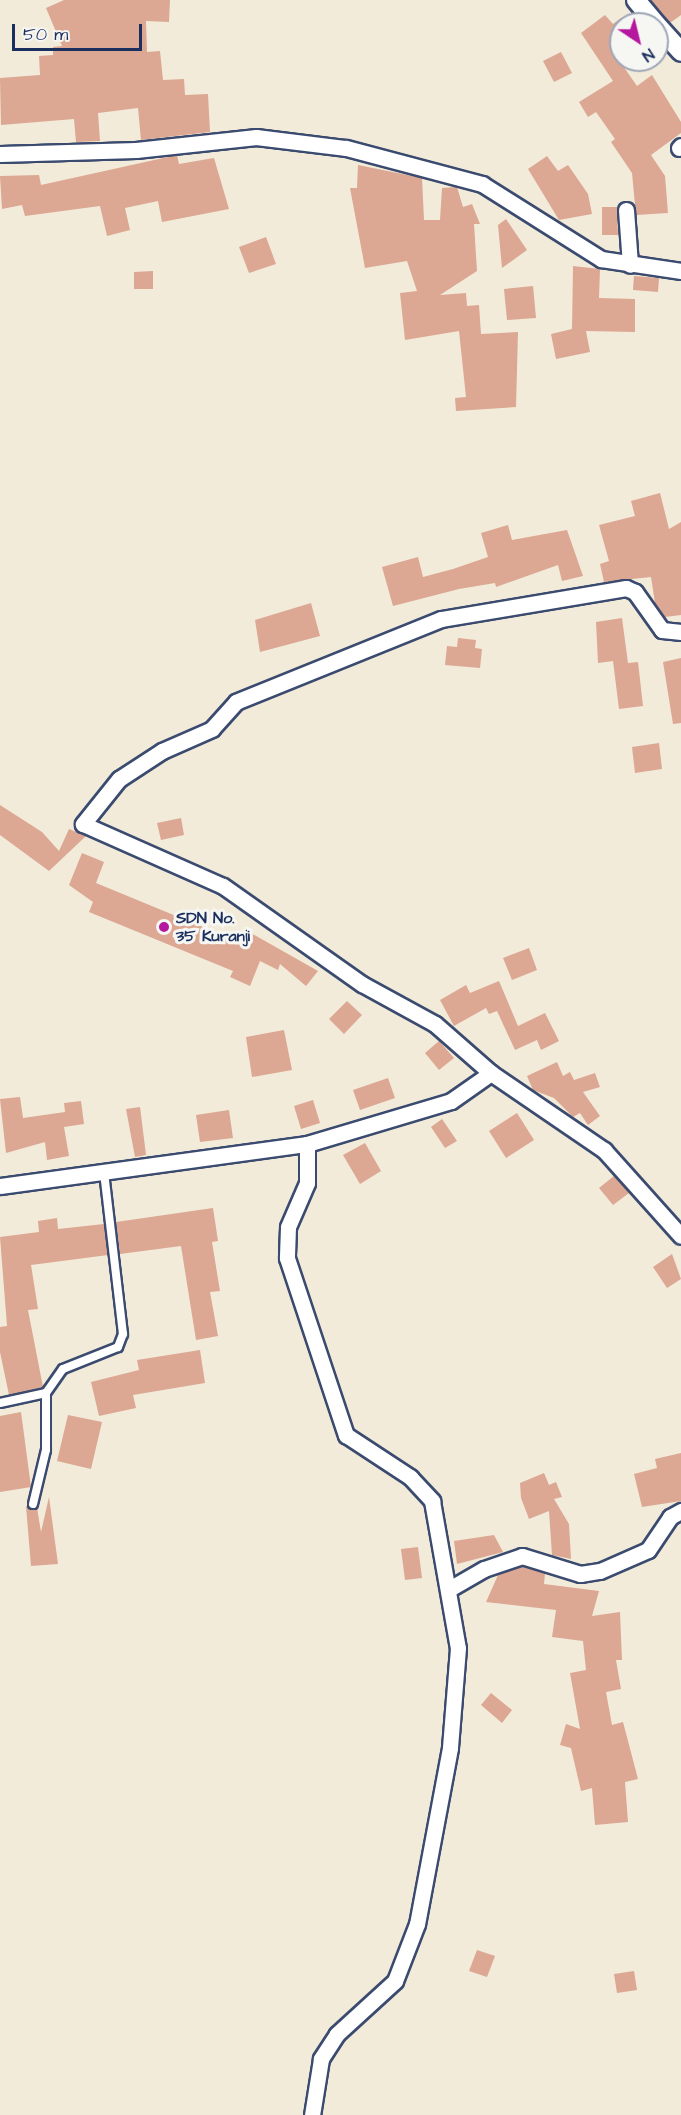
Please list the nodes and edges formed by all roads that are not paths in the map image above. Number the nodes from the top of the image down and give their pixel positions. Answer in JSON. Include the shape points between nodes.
{"nodes":[{"id":1,"x":636,"y":0,"type":"edge"},
{"id":2,"x":646,"y":12,"type":"edge"},
{"id":3,"x":669,"y":39,"type":"edge"},
{"id":4,"x":681,"y":52,"type":"edge"},
{"id":5,"x":0,"y":154,"type":"edge"},
{"id":6,"x":626,"y":210,"type":"dead end"},
{"id":7,"x":630,"y":265,"type":"junction"},
{"id":8,"x":681,"y":271,"type":"edge"},
{"id":9,"x":681,"y":632,"type":"edge"},
{"id":10,"x":491,"y":1073,"type":"junction"},
{"id":11,"x":307,"y":1144,"type":"junction"},
{"id":12,"x":104,"y":1172,"type":"junction"},
{"id":13,"x":0,"y":1186,"type":"edge"},
{"id":14,"x":681,"y":1236,"type":"edge"},
{"id":15,"x":46,"y":1393,"type":"junction"},
{"id":16,"x":0,"y":1403,"type":"edge"},
{"id":17,"x":33,"y":1504,"type":"dead end"},
{"id":18,"x":681,"y":1511,"type":"edge"},
{"id":19,"x":451,"y":1588,"type":"junction"},
{"id":20,"x":312,"y":2115,"type":"edge"}],
"edges":[{"from":1,"to":2,"type":"street"},
{"from":3,"to":4,"type":"street"},
{"from":5,"to":7,"type":"street","via":[[136,150],[256,137],[345,148],[418,163],[482,184],[578,248]]},
{"from":6,"to":7,"type":"street"},
{"from":7,"to":8,"type":"street"},
{"from":9,"to":10,"type":"street","via":[[662,630],[635,592],[626,588],[441,619],[236,702],[212,729],[162,751],[119,779],[83,823],[223,886],[362,984],[435,1024]]},
{"from":10,"to":11,"type":"street","via":[[452,1101]]},
{"from":10,"to":14,"type":"street","via":[[604,1150]]},
{"from":11,"to":12,"type":"street"},
{"from":11,"to":19,"type":"street","via":[[307,1183],[288,1227],[287,1258],[318,1359],[346,1435],[410,1477],[432,1501]]},
{"from":12,"to":13,"type":"street"},
{"from":12,"to":15,"type":"lane","via":[[123,1334],[106,1355],[63,1369]]},
{"from":15,"to":16,"type":"lane"},
{"from":15,"to":17,"type":"lane","via":[[46,1450]]},
{"from":18,"to":19,"type":"street","via":[[670,1517],[648,1550],[600,1570],[579,1574],[522,1556],[483,1569]]},
{"from":19,"to":20,"type":"street","via":[[458,1648],[450,1748],[417,1924],[395,1982],[337,2034],[321,2059]]}]}
